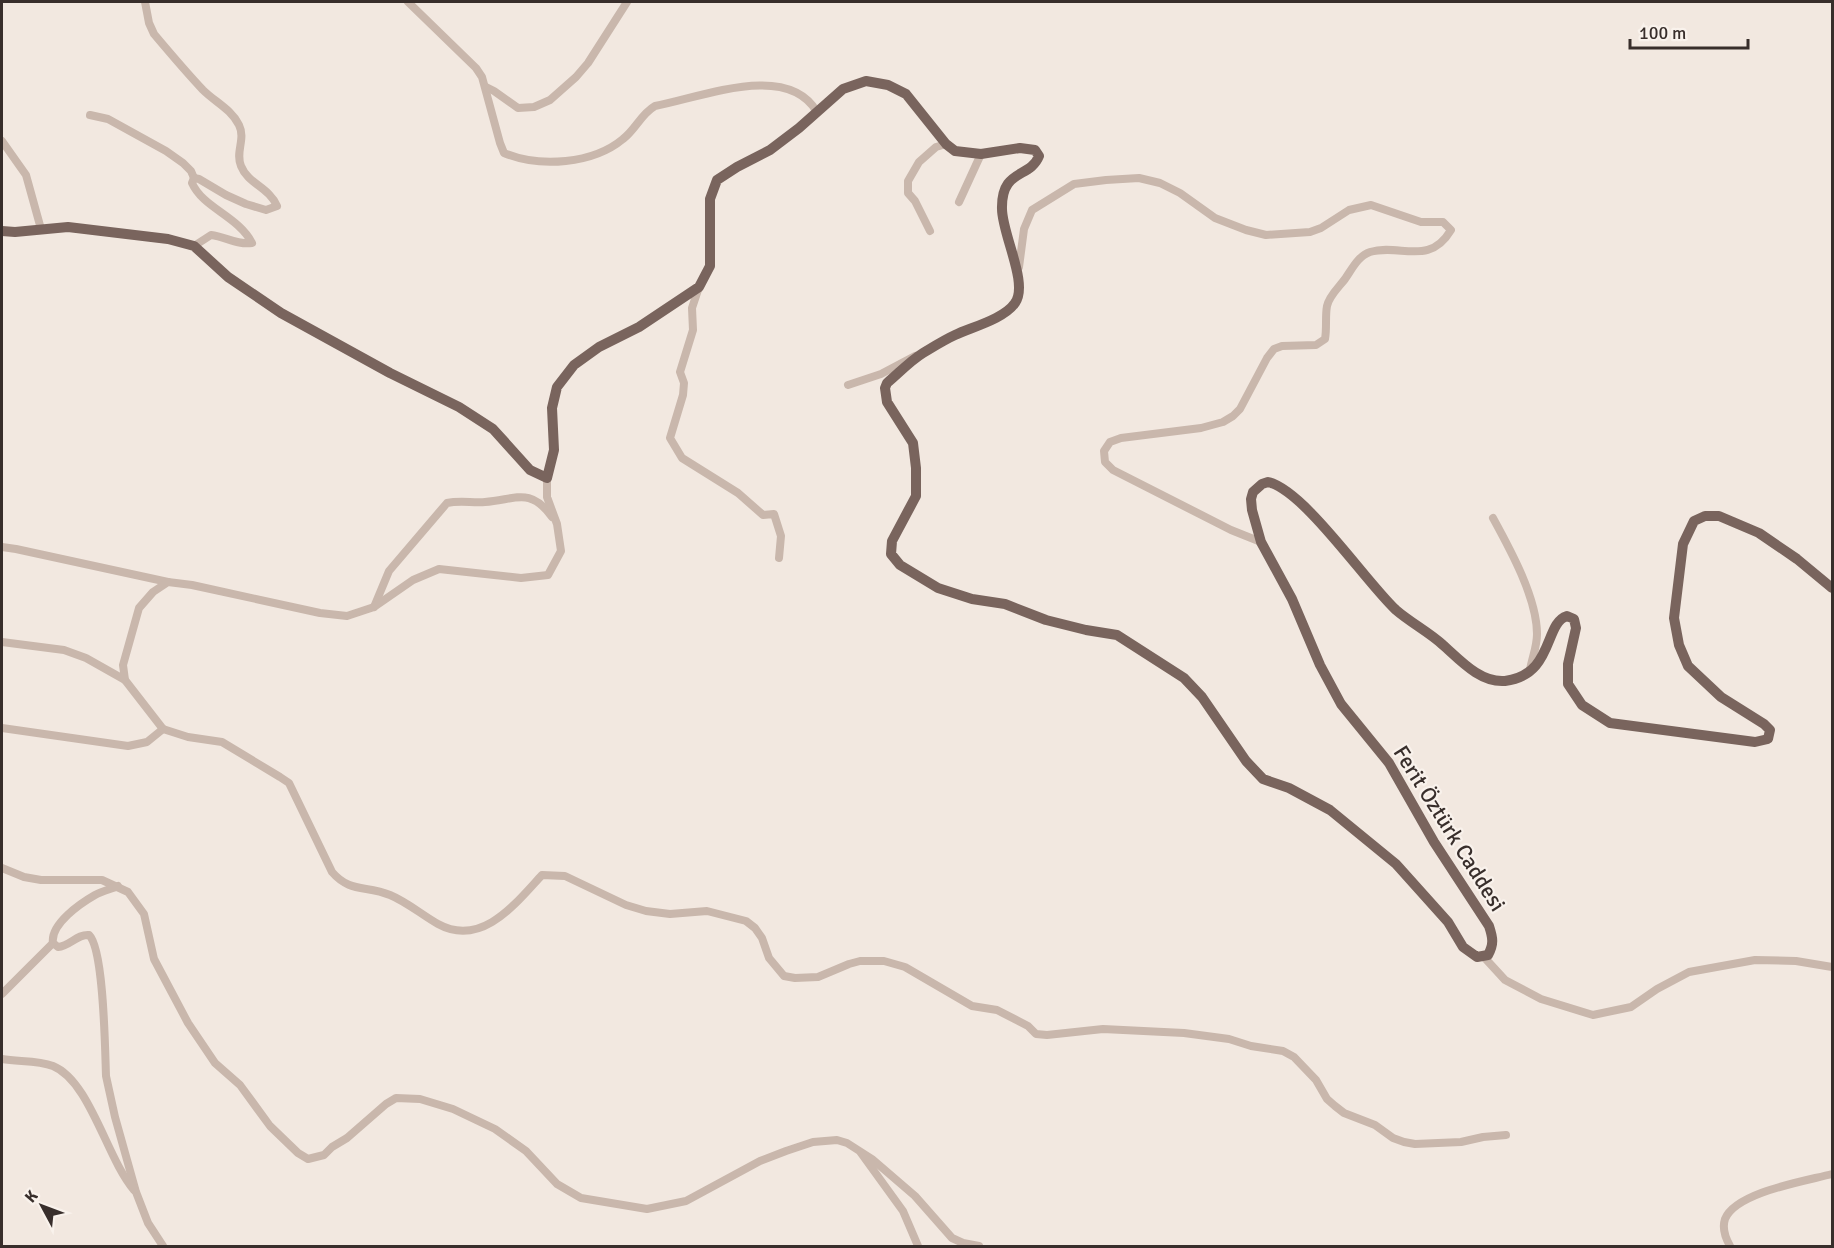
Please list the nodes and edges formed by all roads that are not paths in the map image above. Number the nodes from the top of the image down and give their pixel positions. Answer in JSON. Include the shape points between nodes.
{"nodes":[{"id":1,"x":144,"y":2,"type":"edge"},
{"id":2,"x":408,"y":2,"type":"edge"},
{"id":3,"x":627,"y":2,"type":"edge"},
{"id":4,"x":486,"y":87,"type":"junction"},
{"id":5,"x":817,"y":112,"type":"junction"},
{"id":6,"x":90,"y":115,"type":"dead end"},
{"id":7,"x":2,"y":141,"type":"edge"},
{"id":8,"x":946,"y":144,"type":"junction"},
{"id":9,"x":981,"y":154,"type":"junction"},
{"id":10,"x":194,"y":178,"type":"junction"},
{"id":11,"x":960,"y":202,"type":"dead end"},
{"id":12,"x":41,"y":229,"type":"junction"},
{"id":13,"x":2,"y":231,"type":"edge"},
{"id":14,"x":930,"y":231,"type":"dead end"},
{"id":15,"x":194,"y":246,"type":"junction"},
{"id":16,"x":1018,"y":273,"type":"junction"},
{"id":17,"x":699,"y":287,"type":"junction"},
{"id":18,"x":921,"y":354,"type":"junction"},
{"id":19,"x":848,"y":385,"type":"dead end"},
{"id":20,"x":547,"y":478,"type":"junction"},
{"id":21,"x":1493,"y":518,"type":"dead end"},
{"id":22,"x":557,"y":524,"type":"junction"},
{"id":23,"x":1261,"y":542,"type":"junction"},
{"id":24,"x":2,"y":548,"type":"edge"},
{"id":25,"x":779,"y":558,"type":"dead end"},
{"id":26,"x":168,"y":582,"type":"junction"},
{"id":27,"x":1833,"y":588,"type":"edge"},
{"id":28,"x":374,"y":607,"type":"junction"},
{"id":29,"x":2,"y":642,"type":"edge"},
{"id":30,"x":1529,"y":674,"type":"junction"},
{"id":31,"x":125,"y":680,"type":"junction"},
{"id":32,"x":2,"y":728,"type":"edge"},
{"id":33,"x":163,"y":729,"type":"junction"},
{"id":34,"x":2,"y":868,"type":"edge"},
{"id":35,"x":118,"y":886,"type":"junction"},
{"id":36,"x":53,"y":943,"type":"junction"},
{"id":37,"x":1483,"y":956,"type":"junction"},
{"id":38,"x":1833,"y":967,"type":"edge"},
{"id":39,"x":2,"y":994,"type":"edge"},
{"id":40,"x":2,"y":1059,"type":"edge"},
{"id":41,"x":1506,"y":1136,"type":"dead end"},
{"id":42,"x":861,"y":1153,"type":"junction"},
{"id":43,"x":1833,"y":1174,"type":"edge"},
{"id":44,"x":136,"y":1192,"type":"junction"},
{"id":45,"x":163,"y":1246,"type":"edge"},
{"id":46,"x":918,"y":1246,"type":"edge"},
{"id":47,"x":979,"y":1246,"type":"edge"},
{"id":48,"x":1730,"y":1246,"type":"edge"}],
"edges":[{"from":1,"to":10,"type":"street","via":[[154,34],[205,93],[238,123],[243,133],[240,165],[273,196],[277,207],[266,210],[246,204]]},
{"from":2,"to":4,"type":"street","via":[[476,68]]},
{"from":3,"to":4,"type":"street","via":[[588,63],[550,100],[518,108]]},
{"from":4,"to":5,"type":"street","via":[[504,153],[537,161],[572,161],[604,150],[624,138],[655,106],[721,90],[778,86],[812,102]]},
{"from":5,"to":8,"type":"main road","via":[[843,90],[866,81],[888,85],[906,94]]},
{"from":5,"to":17,"type":"main road","via":[[770,150],[717,180],[710,199],[710,266]]},
{"from":6,"to":10,"type":"street","via":[[108,118],[166,151],[183,163]]},
{"from":7,"to":12,"type":"street","via":[[26,175]]},
{"from":8,"to":9,"type":"main road","via":[[956,151]]},
{"from":8,"to":14,"type":"street","via":[[936,147],[919,162],[908,182],[908,193]]},
{"from":9,"to":11,"type":"street"},
{"from":9,"to":16,"type":"main road","via":[[1029,148],[1039,153],[1035,164],[1013,177],[1004,190],[1002,210]]},
{"from":10,"to":15,"type":"street","via":[[196,192],[247,232],[252,243],[211,235]]},
{"from":12,"to":13,"type":"main road"},
{"from":12,"to":15,"type":"main road","via":[[98,231]]},
{"from":15,"to":20,"type":"main road","via":[[228,277],[281,313],[493,429],[530,470]]},
{"from":16,"to":18,"type":"main road","via":[[1019,295],[1008,310]]},
{"from":16,"to":23,"type":"street","via":[[1022,240],[1032,210],[1074,184],[1106,180],[1139,178],[1160,183],[1215,218],[1266,235],[1321,228],[1348,210],[1371,205],[1421,222],[1443,222],[1451,230],[1445,240],[1425,250],[1369,252],[1360,258],[1327,306],[1326,339],[1316,345],[1274,349],[1233,416],[1201,428],[1121,438],[1110,442],[1104,451],[1105,462],[1113,470]]},
{"from":17,"to":20,"type":"main road","via":[[639,327],[599,347],[574,365],[556,387],[552,408],[554,450]]},
{"from":17,"to":25,"type":"street","via":[[692,308],[693,330],[680,372],[683,395],[670,438],[682,458],[747,499],[763,515],[774,514],[781,536]]},
{"from":18,"to":19,"type":"street"},
{"from":18,"to":37,"type":"main road","via":[[885,388],[887,402],[913,443],[916,468],[914,504],[890,548],[900,565],[938,588],[1005,604],[1046,620],[1116,635],[1184,678],[1263,779],[1330,810],[1418,886],[1463,947],[1477,957]]},
{"from":20,"to":22,"type":"street","via":[[547,497]]},
{"from":21,"to":30,"type":"street","via":[[1522,578],[1536,620],[1537,642]]},
{"from":22,"to":28,"type":"street","via":[[561,551],[548,575],[521,579],[439,569],[413,580]]},
{"from":22,"to":28,"type":"street","via":[[544,506],[525,497],[447,503],[389,571]]},
{"from":23,"to":30,"type":"main road","name":"Ferit Öztürk Caddesi","via":[[1251,499],[1257,487],[1268,482],[1302,506],[1397,611],[1471,669],[1487,679],[1504,681]]},
{"from":23,"to":37,"type":"main road","name":"Ferit Öztürk Caddesi","via":[[1341,704],[1389,764],[1489,926],[1494,939],[1488,955]]},
{"from":24,"to":26,"type":"street"},
{"from":26,"to":28,"type":"street","via":[[320,613],[347,616]]},
{"from":26,"to":31,"type":"street","via":[[140,608],[123,665]]},
{"from":27,"to":30,"type":"main road","via":[[1760,533],[1719,516],[1695,521],[1683,544],[1674,618],[1688,666],[1721,698],[1768,727],[1768,739],[1755,742],[1610,723],[1582,705],[1568,684],[1576,628],[1570,616],[1559,620]]},
{"from":29,"to":31,"type":"street","via":[[64,650]]},
{"from":31,"to":33,"type":"street"},
{"from":32,"to":33,"type":"street","via":[[128,746],[147,742]]},
{"from":33,"to":41,"type":"street","via":[[222,742],[289,783],[339,880],[348,886],[371,888],[392,896],[450,929],[474,928],[496,921],[542,875],[565,876],[636,909],[670,914],[707,911],[746,921],[762,938],[769,958],[784,976],[818,977],[860,961],[884,961],[905,968],[972,1006],[997,1010],[1036,1034],[1103,1029],[1184,1033],[1229,1038],[1283,1051],[1316,1080],[1335,1107],[1404,1142],[1461,1142]]},
{"from":34,"to":35,"type":"street","via":[[30,878],[102,880]]},
{"from":35,"to":36,"type":"street","via":[[96,894],[68,915],[53,932]]},
{"from":35,"to":42,"type":"street","via":[[142,909],[157,966],[215,1063],[240,1085],[270,1126],[308,1159],[324,1155],[396,1098],[442,1105],[489,1126],[526,1151],[557,1184],[581,1198],[641,1209],[686,1201],[760,1161],[813,1142],[842,1141]]},
{"from":36,"to":39,"type":"street"},
{"from":36,"to":44,"type":"street","via":[[64,946],[84,934],[93,938],[97,949],[109,1094]]},
{"from":37,"to":38,"type":"street","via":[[1505,980],[1541,999],[1593,1014],[1631,1007],[1689,972],[1755,960]]},
{"from":40,"to":44,"type":"street","via":[[51,1065],[61,1070],[82,1095],[117,1165]]},
{"from":42,"to":46,"type":"street","via":[[903,1211]]},
{"from":42,"to":47,"type":"street","via":[[915,1196],[952,1238]]},
{"from":43,"to":48,"type":"street","via":[[1758,1195],[1734,1207],[1725,1220],[1725,1238]]},
{"from":44,"to":45,"type":"street","via":[[148,1223]]}]}
